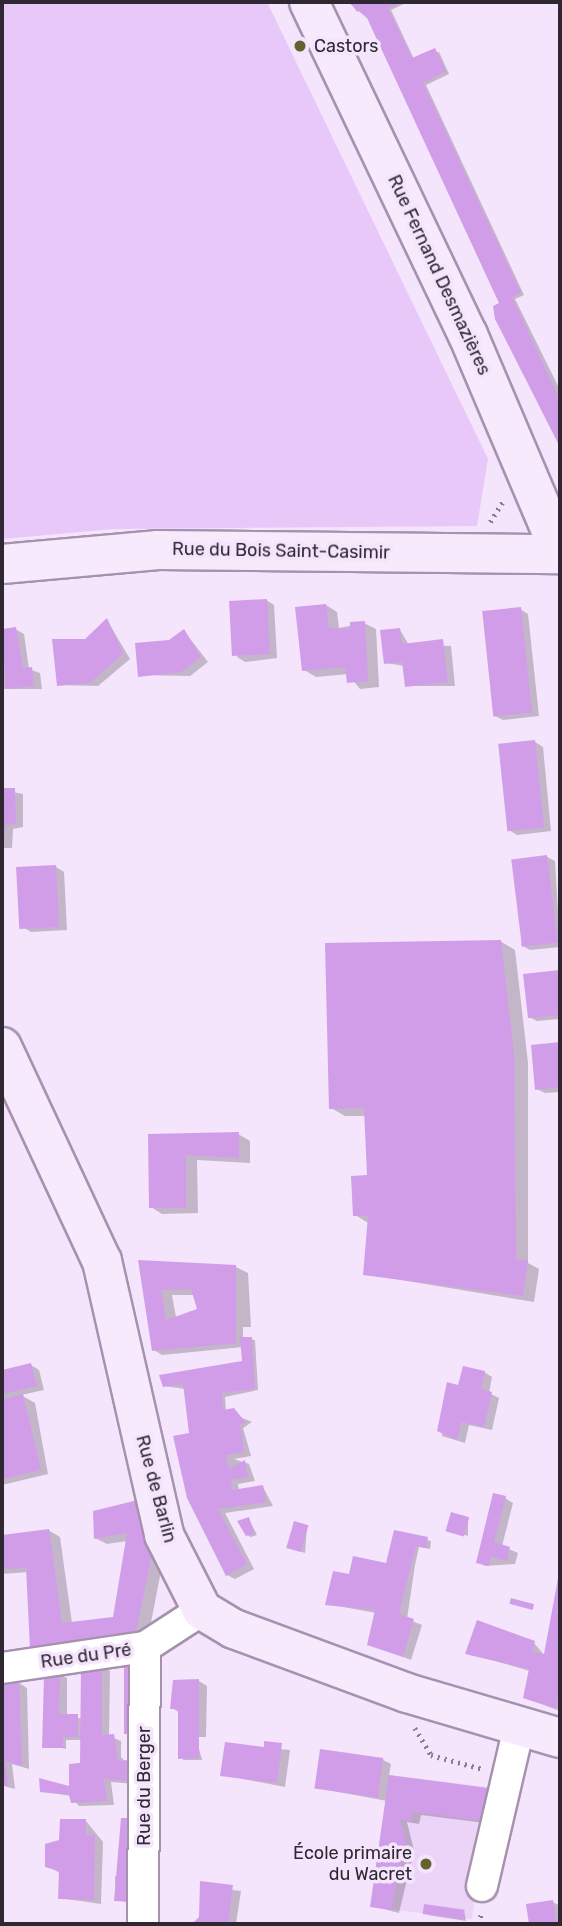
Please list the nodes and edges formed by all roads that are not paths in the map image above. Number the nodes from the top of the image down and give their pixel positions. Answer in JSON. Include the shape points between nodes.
{"nodes":[{"id":1,"x":309,"y":2,"type":"edge"},
{"id":2,"x":560,"y":553,"type":"edge"},
{"id":3,"x":2,"y":564,"type":"edge"},
{"id":4,"x":2,"y":1047,"type":"edge"},
{"id":5,"x":202,"y":1610,"type":"junction"},
{"id":6,"x":145,"y":1647,"type":"junction"},
{"id":7,"x":2,"y":1668,"type":"edge"},
{"id":8,"x":518,"y":1731,"type":"junction"},
{"id":9,"x":560,"y":1738,"type":"edge"},
{"id":10,"x":482,"y":1886,"type":"dead end"},
{"id":11,"x":143,"y":1924,"type":"edge"}],
"edges":[{"from":1,"to":2,"type":"street","name":"Rue Fernand Desmazières","via":[[457,311]]},
{"from":2,"to":3,"type":"street","name":"Rue du Bois Saint-Casimir","via":[[158,550]]},
{"from":4,"to":5,"type":"street","name":"Rue de Barlin","via":[[102,1261],[164,1535]]},
{"from":5,"to":6,"type":"street","name":"Rue du Pré"},
{"from":5,"to":8,"type":"street","via":[[233,1629]]},
{"from":6,"to":7,"type":"street","name":"Rue du Pré"},
{"from":6,"to":11,"type":"street","name":"Rue du Berger"},
{"from":8,"to":9,"type":"street"},
{"from":8,"to":10,"type":"street"}]}
